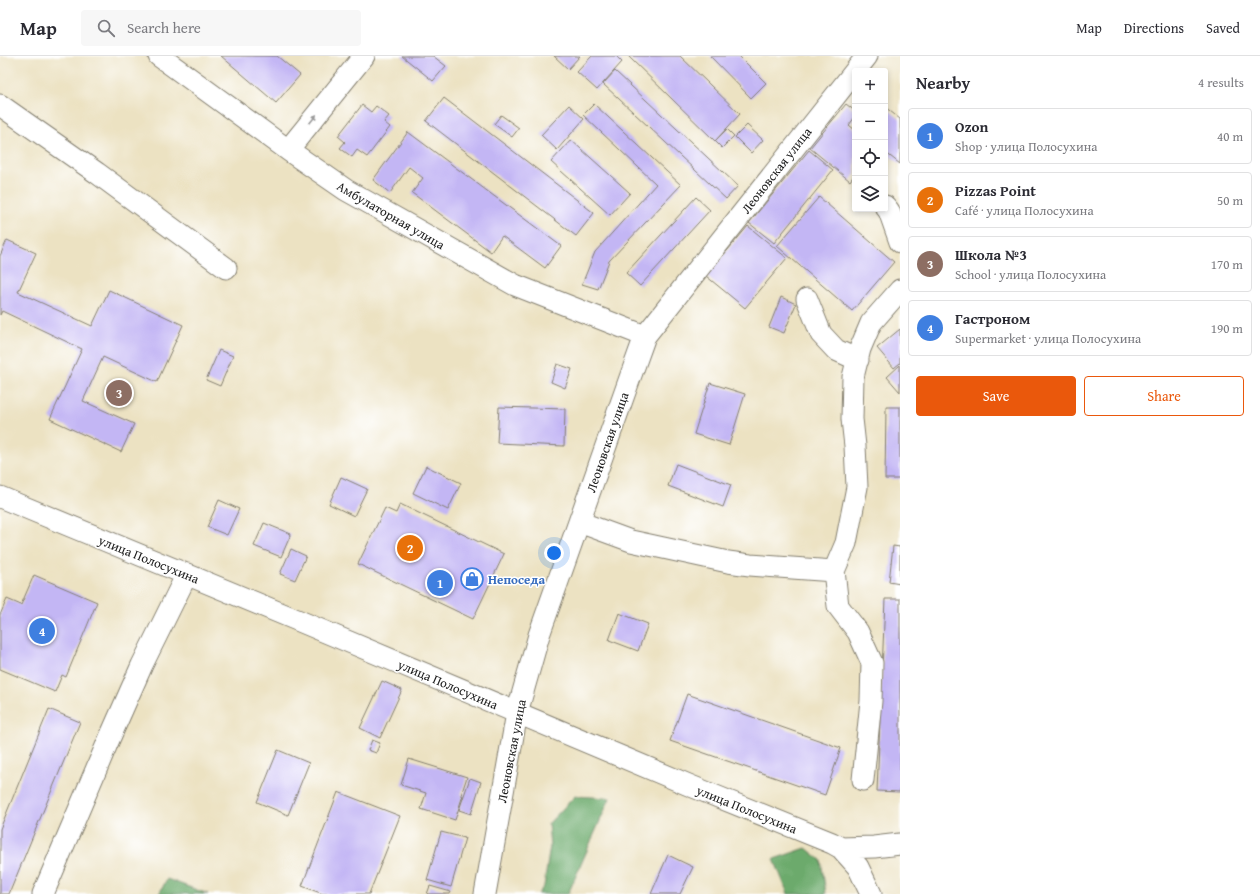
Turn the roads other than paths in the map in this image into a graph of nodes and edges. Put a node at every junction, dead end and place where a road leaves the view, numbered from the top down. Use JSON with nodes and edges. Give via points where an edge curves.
{"nodes":[{"id":1,"x":158,"y":56,"type":"edge"},
{"id":2,"x":364,"y":56,"type":"edge"},
{"id":3,"x":867,"y":56,"type":"edge"},
{"id":4,"x":0,"y":105,"type":"edge"},
{"id":5,"x":288,"y":150,"type":"junction"},
{"id":6,"x":888,"y":210,"type":"edge"},
{"id":7,"x":900,"y":242,"type":"edge"},
{"id":8,"x":226,"y":268,"type":"dead end"},
{"id":9,"x":900,"y":290,"type":"edge"},
{"id":10,"x":807,"y":299,"type":"dead end"},
{"id":11,"x":645,"y":336,"type":"junction"},
{"id":12,"x":858,"y":360,"type":"junction"},
{"id":13,"x":0,"y":497,"type":"edge"},
{"id":14,"x":579,"y":522,"type":"junction"},
{"id":15,"x":834,"y":571,"type":"junction"},
{"id":16,"x":187,"y":574,"type":"junction"},
{"id":17,"x":517,"y":713,"type":"junction"},
{"id":18,"x":863,"y":780,"type":"dead end"},
{"id":19,"x":900,"y":844,"type":"edge"},
{"id":20,"x":841,"y":848,"type":"junction"},
{"id":21,"x":43,"y":894,"type":"edge"},
{"id":22,"x":485,"y":894,"type":"edge"},
{"id":23,"x":870,"y":894,"type":"edge"}],
"edges":[{"from":1,"to":5,"type":"street","name":"Амбулаторная улица"},
{"from":5,"to":2,"type":"street","one_way":true},
{"from":3,"to":11,"type":"street","name":"Леоновская улица"},
{"from":4,"to":8,"type":"street"},
{"from":5,"to":11,"type":"street","name":"Амбулаторная улица","via":[[346,190],[515,285]]},
{"from":6,"to":7,"type":"street"},
{"from":9,"to":12,"type":"street","via":[[871,323],[860,348]]},
{"from":10,"to":12,"type":"street","via":[[821,334],[836,350]]},
{"from":11,"to":14,"type":"street","name":"Леоновская улица"},
{"from":12,"to":15,"type":"street","via":[[853,377],[852,419],[857,488],[846,543]]},
{"from":13,"to":16,"type":"street","name":"улица Полосухина"},
{"from":14,"to":15,"type":"street","via":[[632,541],[728,562]]},
{"from":14,"to":17,"type":"street","name":"Леоновская улица","via":[[539,635]]},
{"from":15,"to":18,"type":"street","via":[[838,606],[858,632],[872,663]]},
{"from":16,"to":17,"type":"street","name":"улица Полосухина"},
{"from":16,"to":21,"type":"street","via":[[142,665]]},
{"from":17,"to":20,"type":"street","name":"улица Полосухина"},
{"from":17,"to":22,"type":"street","name":"Леоновская улица"},
{"from":19,"to":20,"type":"street","name":"улица Полосухина"},
{"from":20,"to":23,"type":"street","via":[[858,867]]}]}
